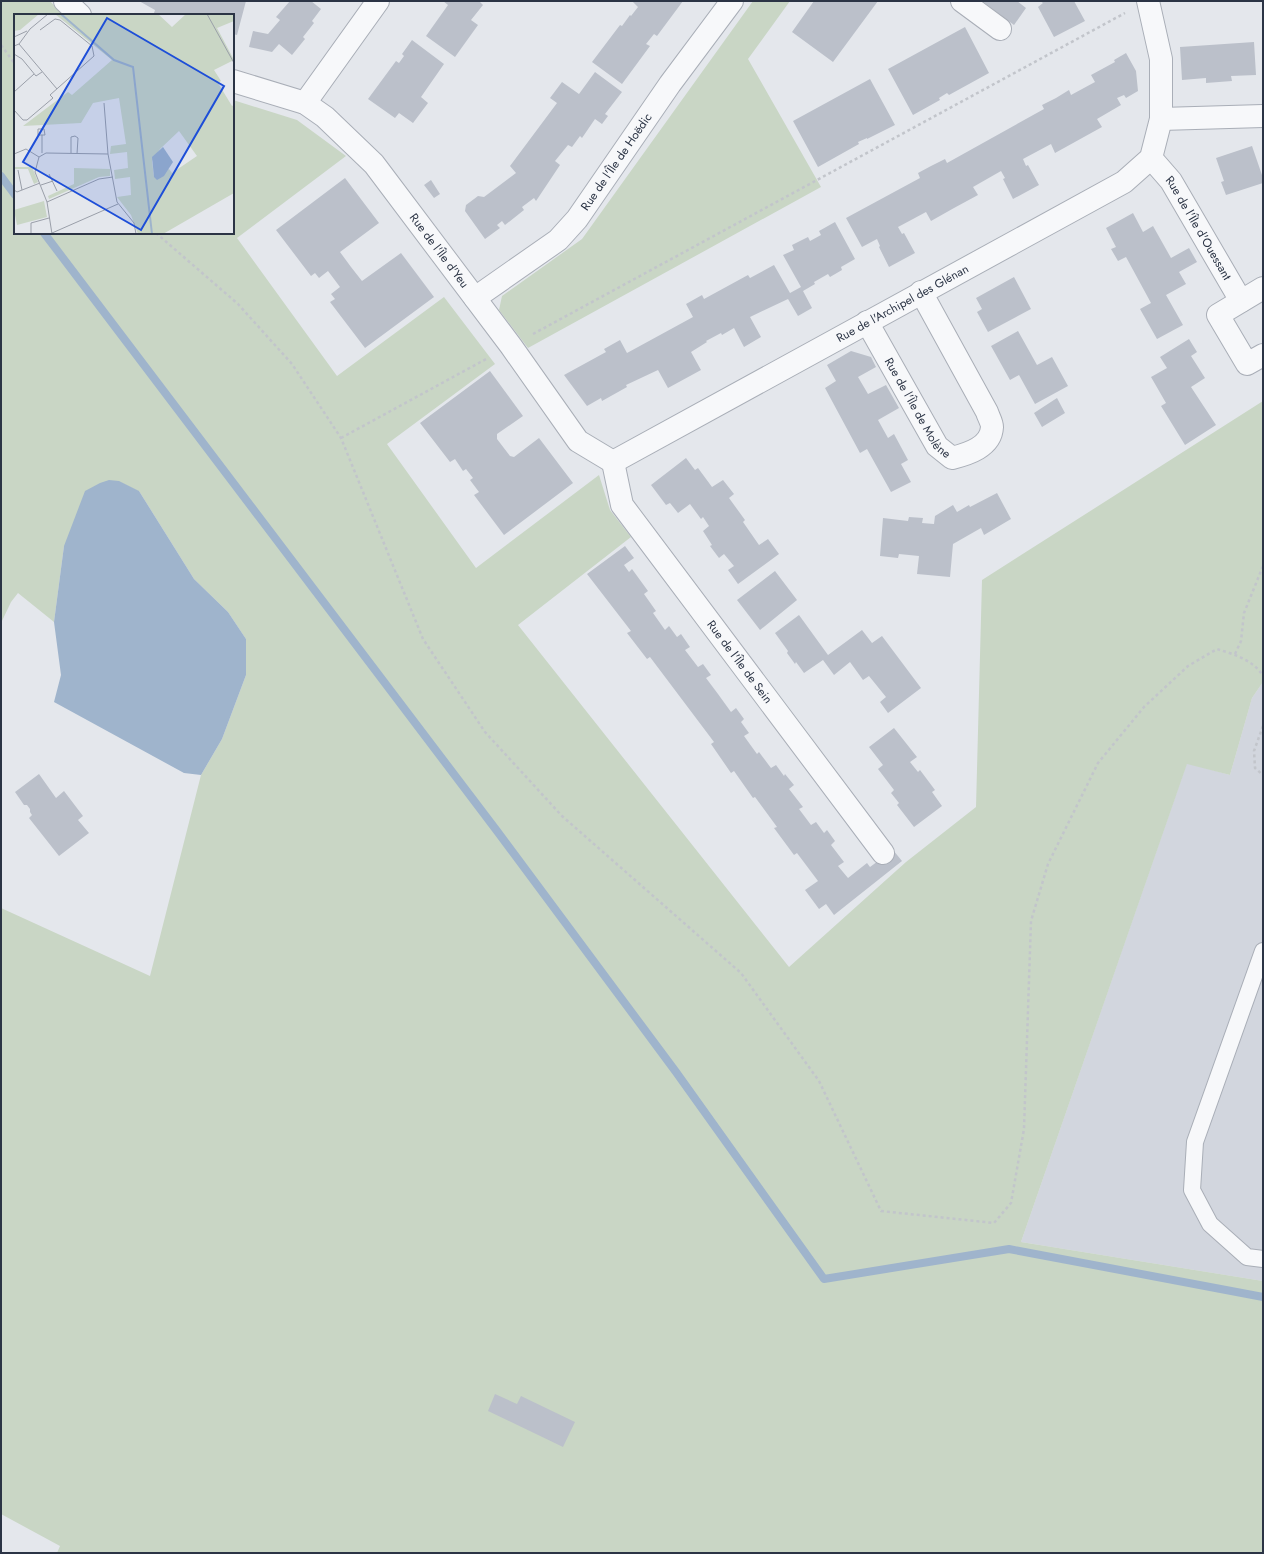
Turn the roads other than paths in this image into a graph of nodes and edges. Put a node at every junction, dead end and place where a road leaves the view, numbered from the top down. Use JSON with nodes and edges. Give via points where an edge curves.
{"nodes":[{"id":1,"x":65,"y":1,"type":"edge"},
{"id":2,"x":378,"y":1,"type":"edge"},
{"id":3,"x":732,"y":1,"type":"edge"},
{"id":4,"x":962,"y":1,"type":"edge"},
{"id":5,"x":1148,"y":1,"type":"edge"},
{"id":6,"x":79,"y":14,"type":"edge"},
{"id":7,"x":1000,"y":29,"type":"dead end"},
{"id":8,"x":234,"y":81,"type":"edge"},
{"id":9,"x":305,"y":103,"type":"junction"},
{"id":10,"x":1263,"y":116,"type":"edge"},
{"id":11,"x":1161,"y":119,"type":"junction"},
{"id":12,"x":1151,"y":158,"type":"junction"},
{"id":13,"x":1263,"y":288,"type":"edge"},
{"id":14,"x":921,"y":292,"type":"junction"},
{"id":15,"x":475,"y":298,"type":"junction"},
{"id":16,"x":1240,"y":301,"type":"junction"},
{"id":17,"x":867,"y":322,"type":"junction"},
{"id":18,"x":1263,"y":355,"type":"edge"},
{"id":19,"x":613,"y":462,"type":"junction"},
{"id":20,"x":883,"y":853,"type":"dead end"},
{"id":21,"x":1263,"y":951,"type":"edge"},
{"id":22,"x":1263,"y":1259,"type":"edge"}],
"edges":[{"from":1,"to":6,"type":"street"},
{"from":2,"to":9,"type":"street"},
{"from":3,"to":15,"type":"street","name":"Rue de l'Île de Hoëdic","via":[[670,84],[577,219],[558,240]]},
{"from":4,"to":7,"type":"street"},
{"from":5,"to":11,"type":"street","via":[[1161,59]]},
{"from":8,"to":9,"type":"street","name":"Rue de l'Île d'Yeu"},
{"from":9,"to":15,"type":"street","name":"Rue de l'Île d'Yeu","via":[[325,117],[374,164]]},
{"from":10,"to":11,"type":"street"},
{"from":11,"to":12,"type":"street"},
{"from":12,"to":14,"type":"street","name":"Rue de l'Archipel des Glénan","via":[[1124,182]]},
{"from":12,"to":16,"type":"street","name":"Rue de l'Île d'Ouessant","via":[[1171,181]]},
{"from":13,"to":16,"type":"street"},
{"from":14,"to":17,"type":"street","name":"Rue de l'Archipel des Glénan"},
{"from":14,"to":17,"type":"street","name":"Rue de l'Île de Molène","via":[[987,412],[992,426],[989,439],[973,452],[952,458],[937,446]]},
{"from":15,"to":19,"type":"street","name":"Rue de l'Île d'Yeu","via":[[578,441]]},
{"from":16,"to":18,"type":"street","via":[[1218,315],[1247,364]]},
{"from":17,"to":19,"type":"street","name":"Rue de l'Archipel des Glénan"},
{"from":19,"to":20,"type":"street","name":"Rue de l'Île de Sein","via":[[622,505]]},
{"from":21,"to":22,"type":"lane","via":[[1195,1142],[1192,1190],[1210,1224],[1247,1257]]}]}
